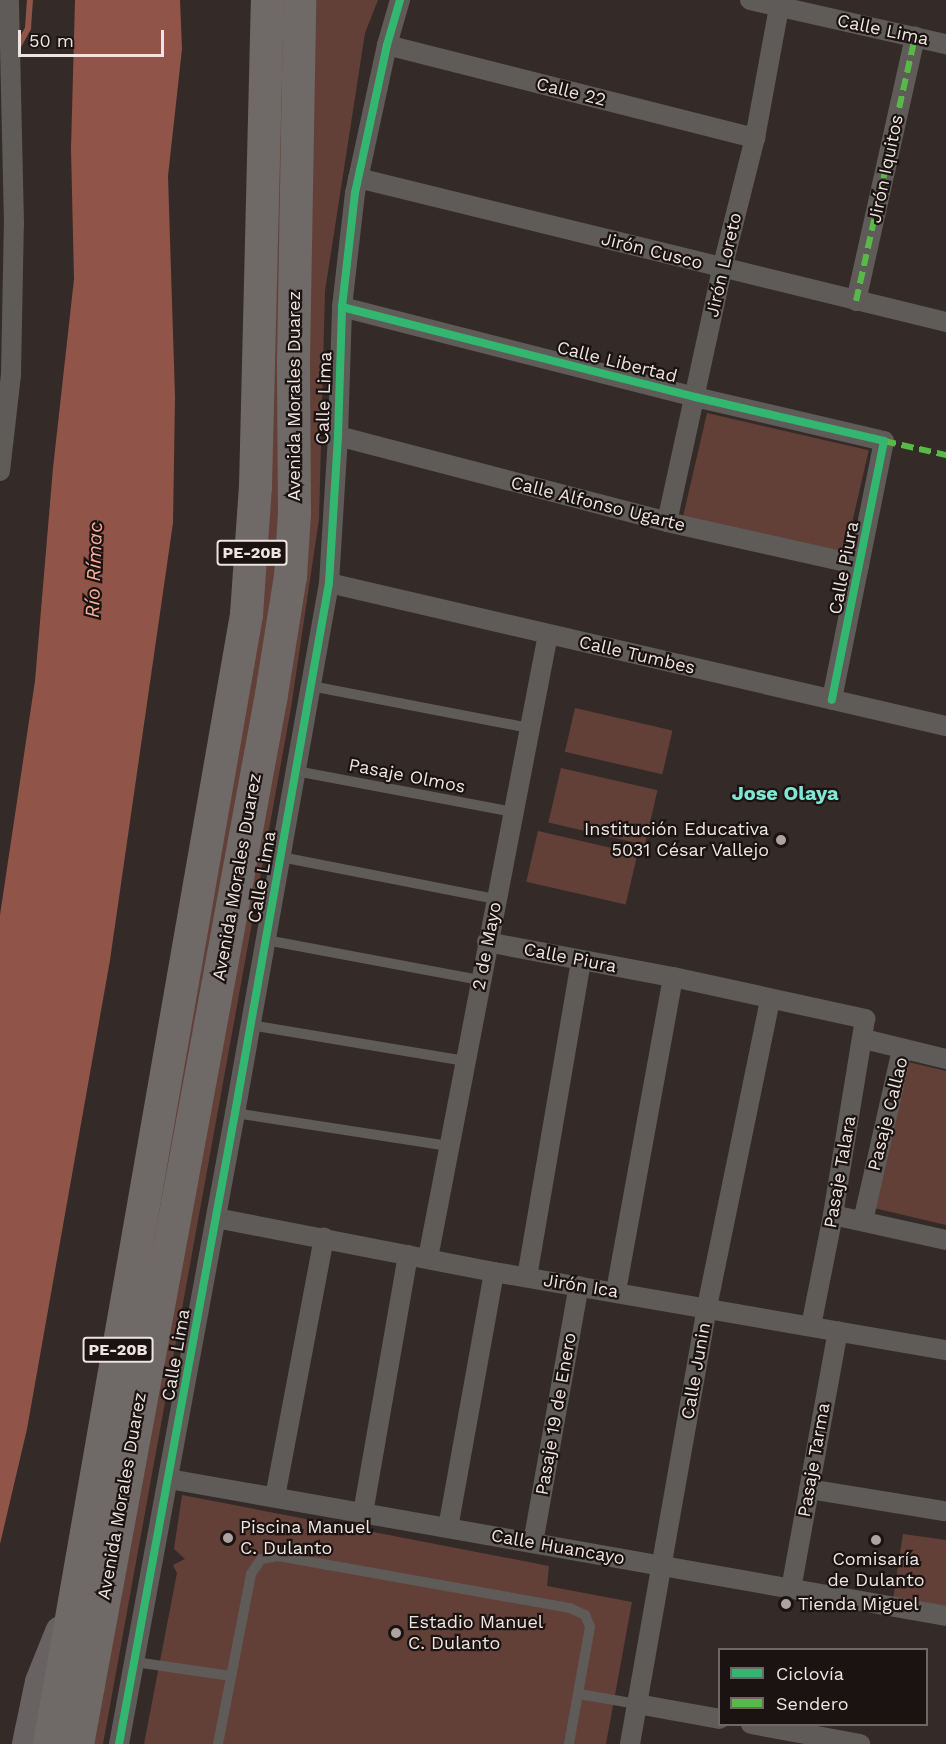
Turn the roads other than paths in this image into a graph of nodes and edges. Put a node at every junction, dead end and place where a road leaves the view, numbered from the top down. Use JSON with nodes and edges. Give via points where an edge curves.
{"nodes":[{"id":1,"x":9,"y":0,"type":"edge"},
{"id":2,"x":267,"y":0,"type":"edge"},
{"id":3,"x":299,"y":0,"type":"edge"},
{"id":4,"x":750,"y":0,"type":"edge"},
{"id":5,"x":397,"y":4,"type":"edge"},
{"id":6,"x":0,"y":7,"type":"edge"},
{"id":7,"x":779,"y":7,"type":"junction"},
{"id":8,"x":0,"y":26,"type":"edge"},
{"id":9,"x":915,"y":37,"type":"junction"},
{"id":10,"x":946,"y":44,"type":"edge"},
{"id":11,"x":387,"y":45,"type":"junction"},
{"id":12,"x":755,"y":138,"type":"junction"},
{"id":13,"x":358,"y":178,"type":"junction"},
{"id":14,"x":7,"y":222,"type":"edge"},
{"id":15,"x":722,"y":269,"type":"junction"},
{"id":16,"x":5,"y":297,"type":"edge"},
{"id":17,"x":856,"y":301,"type":"junction"},
{"id":18,"x":342,"y":307,"type":"junction"},
{"id":19,"x":946,"y":322,"type":"edge"},
{"id":20,"x":5,"y":373,"type":"edge"},
{"id":21,"x":694,"y":397,"type":"junction"},
{"id":22,"x":338,"y":436,"type":"junction"},
{"id":23,"x":884,"y":441,"type":"joint"},
{"id":24,"x":1,"y":458,"type":"edge"},
{"id":25,"x":667,"y":522,"type":"junction"},
{"id":26,"x":860,"y":565,"type":"junction"},
{"id":27,"x":329,"y":583,"type":"junction"},
{"id":28,"x":548,"y":634,"type":"junction"},
{"id":29,"x":311,"y":686,"type":"junction"},
{"id":30,"x":832,"y":700,"type":"junction"},
{"id":31,"x":946,"y":726,"type":"edge"},
{"id":32,"x":530,"y":728,"type":"junction"},
{"id":33,"x":296,"y":771,"type":"junction"},
{"id":34,"x":513,"y":812,"type":"junction"},
{"id":35,"x":281,"y":857,"type":"junction"},
{"id":36,"x":496,"y":899,"type":"junction"},
{"id":37,"x":266,"y":940,"type":"junction"},
{"id":38,"x":488,"y":942,"type":"junction"},
{"id":39,"x":581,"y":961,"type":"junction"},
{"id":40,"x":672,"y":977,"type":"junction"},
{"id":41,"x":480,"y":980,"type":"junction"},
{"id":42,"x":770,"y":999,"type":"junction"},
{"id":43,"x":863,"y":1017,"type":"joint"},
{"id":44,"x":250,"y":1025,"type":"junction"},
{"id":45,"x":864,"y":1039,"type":"junction"},
{"id":46,"x":902,"y":1049,"type":"junction"},
{"id":47,"x":946,"y":1059,"type":"edge"},
{"id":48,"x":465,"y":1060,"type":"junction"},
{"id":49,"x":236,"y":1113,"type":"junction"},
{"id":50,"x":448,"y":1146,"type":"junction"},
{"id":51,"x":833,"y":1215,"type":"junction"},
{"id":52,"x":216,"y":1218,"type":"junction"},
{"id":53,"x":863,"y":1221,"type":"junction"},
{"id":54,"x":324,"y":1238,"type":"junction"},
{"id":55,"x":946,"y":1240,"type":"edge"},
{"id":56,"x":408,"y":1255,"type":"junction"},
{"id":57,"x":428,"y":1258,"type":"junction"},
{"id":58,"x":494,"y":1272,"type":"junction"},
{"id":59,"x":527,"y":1277,"type":"junction"},
{"id":60,"x":579,"y":1286,"type":"junction"},
{"id":61,"x":616,"y":1291,"type":"junction"},
{"id":62,"x":707,"y":1307,"type":"junction"},
{"id":63,"x":811,"y":1326,"type":"junction"},
{"id":64,"x":838,"y":1331,"type":"junction"},
{"id":65,"x":946,"y":1350,"type":"edge"},
{"id":66,"x":169,"y":1479,"type":"junction"},
{"id":67,"x":809,"y":1489,"type":"junction"},
{"id":68,"x":275,"y":1497,"type":"junction"},
{"id":69,"x":944,"y":1511,"type":"dead end"},
{"id":70,"x":363,"y":1513,"type":"junction"},
{"id":71,"x":448,"y":1528,"type":"junction"},
{"id":72,"x":533,"y":1543,"type":"junction"},
{"id":73,"x":662,"y":1565,"type":"junction"},
{"id":74,"x":791,"y":1588,"type":"junction"},
{"id":75,"x":74,"y":1601,"type":"junction"},
{"id":76,"x":946,"y":1616,"type":"edge"},
{"id":77,"x":135,"y":1662,"type":"junction"},
{"id":78,"x":231,"y":1676,"type":"junction"},
{"id":79,"x":579,"y":1694,"type":"junction"},
{"id":80,"x":637,"y":1704,"type":"junction"},
{"id":81,"x":718,"y":1719,"type":"edge"},
{"id":82,"x":756,"y":1726,"type":"edge"},
{"id":83,"x":827,"y":1741,"type":"edge"},
{"id":84,"x":28,"y":1744,"type":"edge"},
{"id":85,"x":49,"y":1744,"type":"edge"},
{"id":86,"x":76,"y":1744,"type":"edge"},
{"id":87,"x":119,"y":1744,"type":"edge"},
{"id":88,"x":218,"y":1744,"type":"edge"},
{"id":89,"x":569,"y":1744,"type":"edge"},
{"id":90,"x":630,"y":1744,"type":"edge"},
{"id":91,"x":860,"y":1744,"type":"edge"}],
"edges":[{"from":1,"to":6,"type":"street"},
{"from":1,"to":8,"type":"lane"},
{"from":1,"to":14,"type":"street"},
{"from":2,"to":75,"type":"highway","name":"Avenida Morales Duarez","number":"PE-20B","via":[[255,486],[246,614]]},
{"from":3,"to":86,"type":"highway","name":"Avenida Morales Duarez","number":"PE-20B","via":[[294,513],[290,576]]},
{"from":4,"to":7,"type":"street","name":"Calle Lima"},
{"from":5,"to":11,"type":"street","name":"Calle Lima"},
{"from":7,"to":9,"type":"street","name":"Calle Lima"},
{"from":7,"to":12,"type":"street","name":"Jirón Loreto"},
{"from":9,"to":10,"type":"street","name":"Calle Lima"},
{"from":9,"to":17,"type":"street","name":"Jirón Iquitos"},
{"from":11,"to":12,"type":"street","name":"Calle 22"},
{"from":11,"to":13,"type":"street","name":"Calle Lima"},
{"from":12,"to":15,"type":"street","name":"Jirón Loreto"},
{"from":13,"to":15,"type":"street","name":"Jirón Cusco"},
{"from":13,"to":18,"type":"street","name":"Calle Lima"},
{"from":14,"to":16,"type":"street"},
{"from":15,"to":17,"type":"street","name":"Jirón Cusco"},
{"from":15,"to":21,"type":"street","name":"Jirón Loreto"},
{"from":16,"to":20,"type":"street"},
{"from":17,"to":19,"type":"street","name":"Jirón Cusco"},
{"from":18,"to":21,"type":"street","name":"Calle Libertad"},
{"from":18,"to":22,"type":"street","name":"Calle Lima"},
{"from":20,"to":24,"type":"street"},
{"from":21,"to":23,"type":"street","name":"Calle Libertad"},
{"from":21,"to":25,"type":"street","name":"Jirón Loreto"},
{"from":22,"to":25,"type":"street","name":"Calle Alfonso Ugarte"},
{"from":22,"to":27,"type":"street","name":"Calle Lima"},
{"from":23,"to":26,"type":"street","name":"Calle Piura"},
{"from":25,"to":26,"type":"street","name":"Calle Alfonso Ugarte"},
{"from":26,"to":30,"type":"street","name":"Calle Piura"},
{"from":27,"to":28,"type":"street","name":"Calle Tumbes"},
{"from":27,"to":29,"type":"street","name":"Calle Lima"},
{"from":28,"to":30,"type":"street","name":"Calle Tumbes"},
{"from":28,"to":32,"type":"street","name":"2 de Mayo"},
{"from":29,"to":32,"type":"lane"},
{"from":29,"to":33,"type":"street","name":"Calle Lima"},
{"from":30,"to":31,"type":"street","name":"Calle Tumbes"},
{"from":32,"to":34,"type":"street","name":"2 de Mayo"},
{"from":33,"to":34,"type":"lane","name":"Pasaje Olmos"},
{"from":33,"to":35,"type":"street","name":"Calle Lima"},
{"from":34,"to":36,"type":"street","name":"2 de Mayo"},
{"from":35,"to":36,"type":"lane"},
{"from":35,"to":37,"type":"street","name":"Calle Lima"},
{"from":36,"to":38,"type":"street","name":"2 de Mayo"},
{"from":37,"to":41,"type":"lane"},
{"from":37,"to":44,"type":"street","name":"Calle Lima"},
{"from":38,"to":39,"type":"street","name":"Calle Piura"},
{"from":38,"to":41,"type":"street","name":"2 de Mayo"},
{"from":39,"to":40,"type":"street","name":"Calle Piura"},
{"from":39,"to":59,"type":"street"},
{"from":40,"to":42,"type":"street","name":"Calle Piura"},
{"from":40,"to":61,"type":"street"},
{"from":41,"to":48,"type":"street","name":"2 de Mayo"},
{"from":42,"to":43,"type":"street","name":"Calle Piura"},
{"from":42,"to":62,"type":"street","name":"Calle Junin"},
{"from":43,"to":45,"type":"street","name":"Pasaje Talara"},
{"from":44,"to":48,"type":"lane"},
{"from":44,"to":49,"type":"street","name":"Calle Lima"},
{"from":45,"to":46,"type":"street"},
{"from":45,"to":51,"type":"street","name":"Pasaje Talara"},
{"from":46,"to":47,"type":"street","name":"Pasaje Callao"},
{"from":46,"to":53,"type":"street","name":"Pasaje Callao"},
{"from":48,"to":50,"type":"street","name":"2 de Mayo"},
{"from":49,"to":50,"type":"lane"},
{"from":49,"to":52,"type":"street","name":"Calle Lima"},
{"from":50,"to":57,"type":"street","name":"2 de Mayo"},
{"from":51,"to":53,"type":"street"},
{"from":51,"to":63,"type":"street","name":"Pasaje Talara"},
{"from":52,"to":54,"type":"street","name":"Jirón Ica"},
{"from":52,"to":66,"type":"street","name":"Calle Lima"},
{"from":53,"to":55,"type":"street"},
{"from":54,"to":56,"type":"street","name":"Jirón Ica"},
{"from":54,"to":68,"type":"street"},
{"from":56,"to":57,"type":"street","name":"Jirón Ica"},
{"from":56,"to":70,"type":"street"},
{"from":57,"to":58,"type":"street","name":"Jirón Ica"},
{"from":58,"to":59,"type":"street","name":"Jirón Ica"},
{"from":58,"to":71,"type":"street"},
{"from":59,"to":60,"type":"street","name":"Jirón Ica"},
{"from":60,"to":61,"type":"street","name":"Jirón Ica"},
{"from":60,"to":72,"type":"street","name":"Pasaje 19 de Enero"},
{"from":61,"to":62,"type":"street","name":"Jirón Ica"},
{"from":62,"to":63,"type":"street","name":"Jirón Ica"},
{"from":62,"to":73,"type":"street","name":"Calle Junin"},
{"from":63,"to":64,"type":"street","name":"Jirón Ica"},
{"from":64,"to":65,"type":"street","name":"Jirón Ica"},
{"from":64,"to":67,"type":"street","name":"Pasaje Tarma"},
{"from":66,"to":68,"type":"street","name":"Calle Huancayo"},
{"from":66,"to":77,"type":"street","name":"Calle Lima"},
{"from":67,"to":69,"type":"street"},
{"from":67,"to":74,"type":"street","name":"Pasaje Tarma"},
{"from":68,"to":70,"type":"street","name":"Calle Huancayo"},
{"from":70,"to":71,"type":"street","name":"Calle Huancayo"},
{"from":71,"to":72,"type":"street","name":"Calle Huancayo"},
{"from":72,"to":73,"type":"street","name":"Calle Huancayo"},
{"from":73,"to":74,"type":"street","name":"Calle Huancayo"},
{"from":73,"to":80,"type":"street","name":"Calle Junin"},
{"from":74,"to":76,"type":"street","name":"Calle Huancayo"},
{"from":75,"to":84,"type":"main road","via":[[41,1682]]},
{"from":75,"to":85,"type":"highway","name":"Avenida Morales Duarez","number":"PE-20B"},
{"from":77,"to":78,"type":"lane"},
{"from":77,"to":87,"type":"street","name":"Calle Lima"},
{"from":78,"to":79,"type":"lane","via":[[251,1574],[261,1559],[278,1556],[570,1608],[585,1615],[590,1627]]},
{"from":78,"to":88,"type":"lane"},
{"from":79,"to":80,"type":"lane"},
{"from":79,"to":89,"type":"lane"},
{"from":80,"to":81,"type":"street"},
{"from":80,"to":90,"type":"street","name":"Calle Junin"},
{"from":82,"to":83,"type":"street"},
{"from":83,"to":91,"type":"street"}]}
